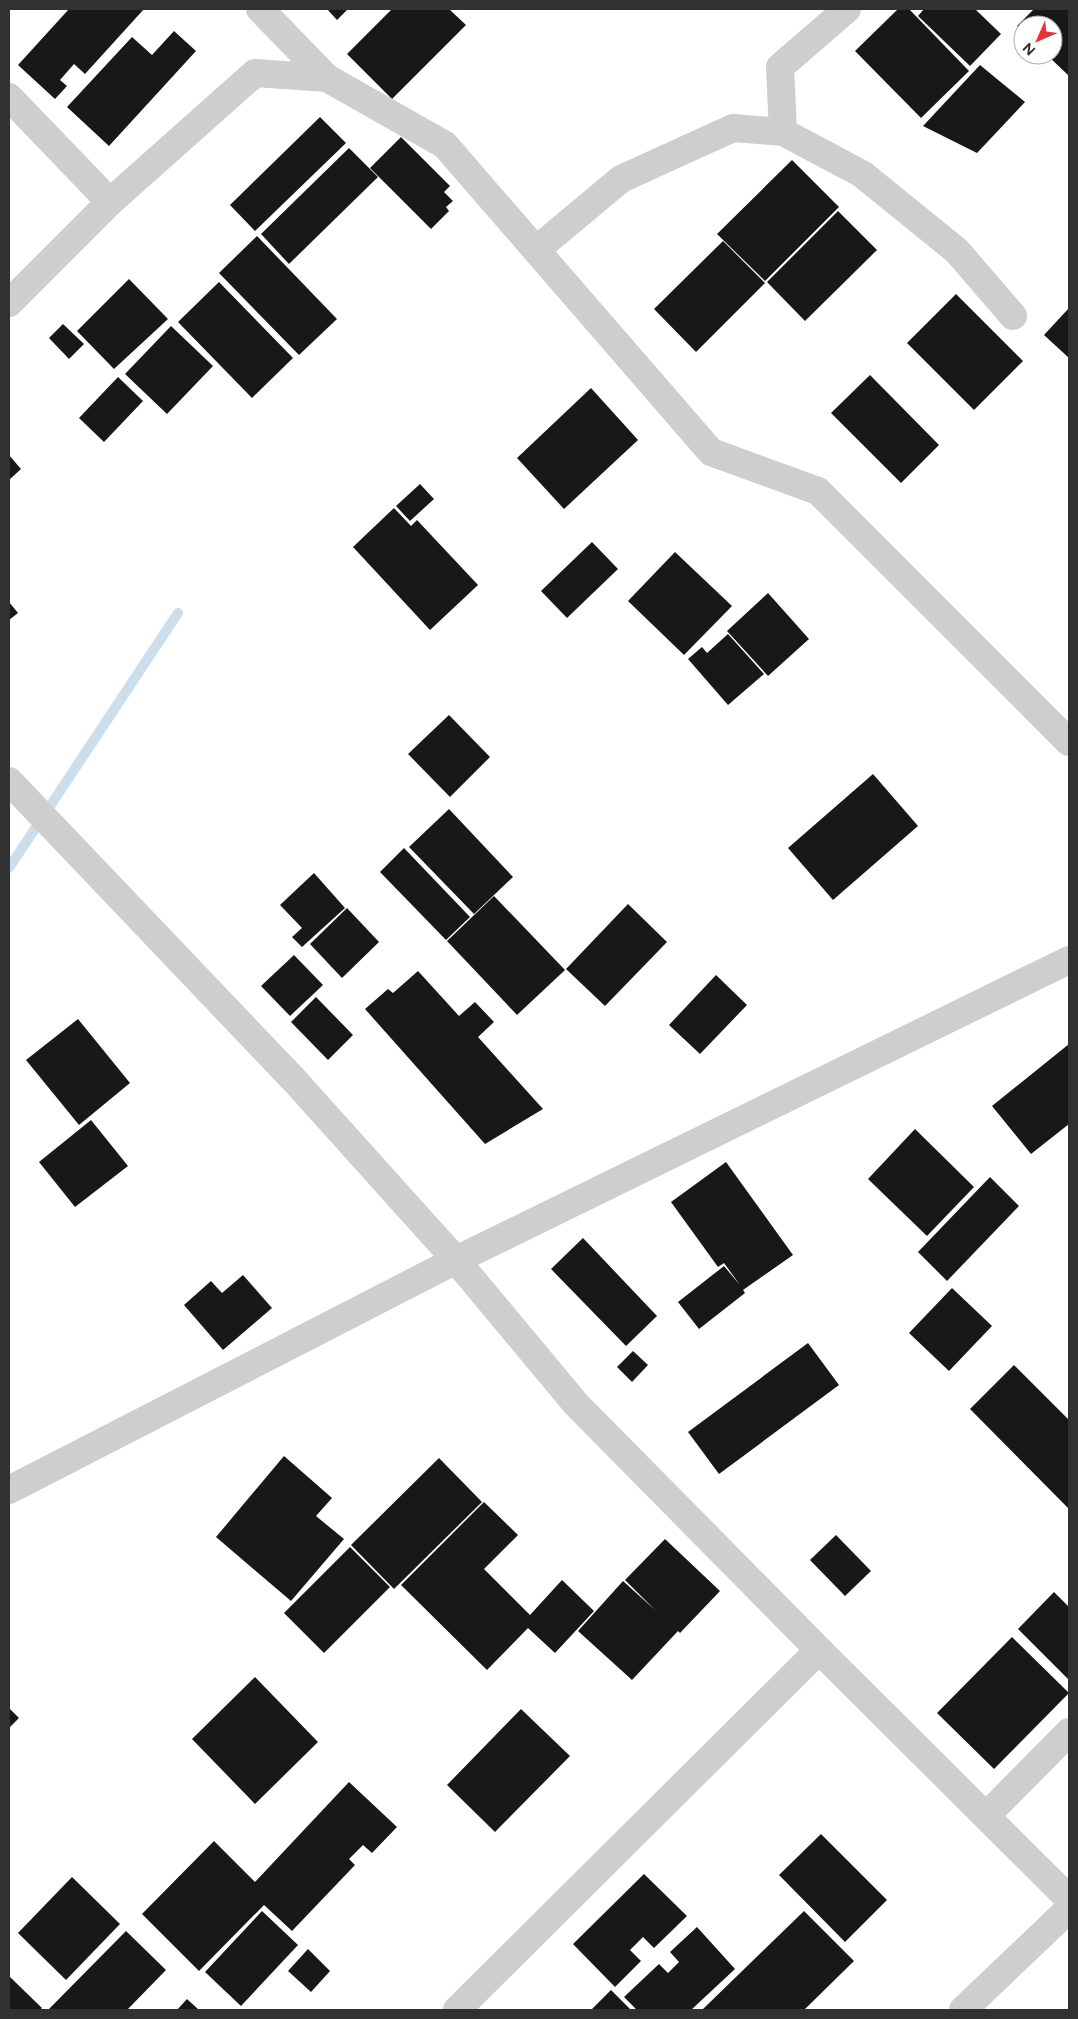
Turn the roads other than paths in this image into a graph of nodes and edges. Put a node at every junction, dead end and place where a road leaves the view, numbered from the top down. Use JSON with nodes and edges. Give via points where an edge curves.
{"nodes":[{"id":1,"x":260,"y":9,"type":"edge"},
{"id":2,"x":847,"y":9,"type":"edge"},
{"id":3,"x":327,"y":78,"type":"junction"},
{"id":4,"x":9,"y":97,"type":"edge"},
{"id":5,"x":783,"y":132,"type":"junction"},
{"id":6,"x":110,"y":202,"type":"junction"},
{"id":7,"x":536,"y":250,"type":"junction"},
{"id":8,"x":9,"y":303,"type":"edge"},
{"id":9,"x":1012,"y":316,"type":"dead end"},
{"id":10,"x":1069,"y":742,"type":"edge"},
{"id":11,"x":9,"y":781,"type":"edge"},
{"id":12,"x":1069,"y":960,"type":"edge"},
{"id":13,"x":456,"y":1260,"type":"junction"},
{"id":14,"x":9,"y":1490,"type":"edge"},
{"id":15,"x":819,"y":1650,"type":"junction"},
{"id":16,"x":1069,"y":1732,"type":"edge"},
{"id":17,"x":986,"y":1816,"type":"junction"},
{"id":18,"x":1069,"y":1899,"type":"edge"},
{"id":19,"x":1069,"y":1908,"type":"edge"},
{"id":20,"x":456,"y":2010,"type":"edge"},
{"id":21,"x":963,"y":2010,"type":"edge"}],
"edges":[{"from":1,"to":3,"type":"street"},
{"from":2,"to":5,"type":"street","via":[[780,67]]},
{"from":3,"to":6,"type":"street","via":[[255,73]]},
{"from":3,"to":7,"type":"street","via":[[445,145]]},
{"from":4,"to":6,"type":"street"},
{"from":5,"to":7,"type":"street","via":[[733,128],[621,179]]},
{"from":5,"to":9,"type":"street","via":[[862,174],[958,251]]},
{"from":6,"to":8,"type":"street"},
{"from":7,"to":10,"type":"street","via":[[711,452],[818,491]]},
{"from":11,"to":13,"type":"street","via":[[295,1081]]},
{"from":12,"to":13,"type":"street"},
{"from":13,"to":14,"type":"street"},
{"from":13,"to":15,"type":"street","via":[[576,1404]]},
{"from":15,"to":17,"type":"street"},
{"from":15,"to":20,"type":"street"},
{"from":16,"to":17,"type":"street"},
{"from":17,"to":18,"type":"street"},
{"from":19,"to":21,"type":"street"}]}
